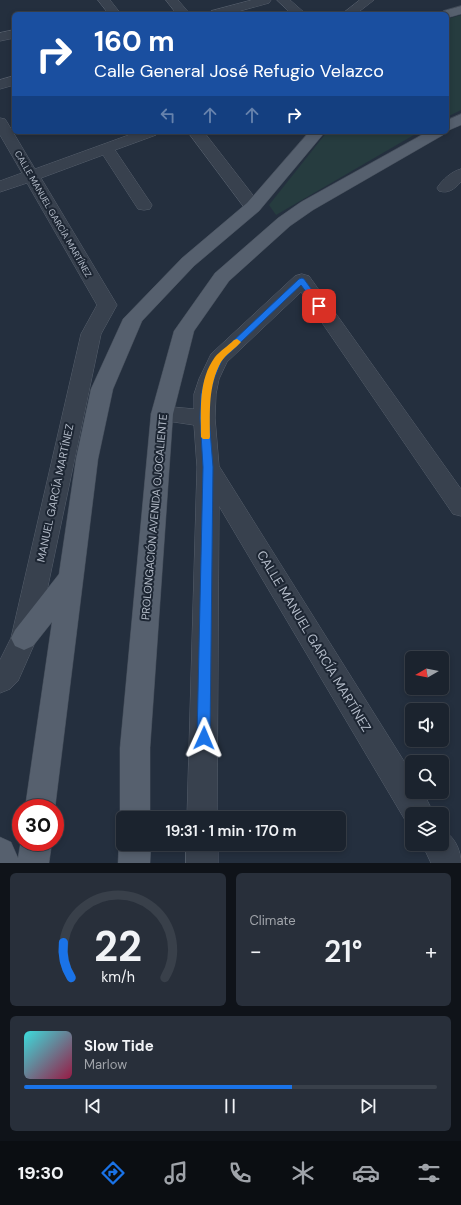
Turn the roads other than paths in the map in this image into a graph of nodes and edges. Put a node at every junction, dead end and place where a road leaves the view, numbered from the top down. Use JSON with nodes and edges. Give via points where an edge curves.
{"nodes":[{"id":1,"x":104,"y":0,"type":"edge"},
{"id":2,"x":172,"y":0,"type":"edge"},
{"id":3,"x":265,"y":0,"type":"edge"},
{"id":4,"x":283,"y":0,"type":"edge"},
{"id":5,"x":368,"y":0,"type":"edge"},
{"id":6,"x":461,"y":10,"type":"edge"},
{"id":7,"x":113,"y":12,"type":"edge"},
{"id":8,"x":182,"y":12,"type":"edge"},
{"id":9,"x":222,"y":12,"type":"edge"},
{"id":10,"x":298,"y":12,"type":"edge"},
{"id":11,"x":351,"y":12,"type":"edge"},
{"id":12,"x":449,"y":13,"type":"edge"},
{"id":13,"x":12,"y":34,"type":"edge"},
{"id":14,"x":0,"y":37,"type":"edge"},
{"id":15,"x":12,"y":81,"type":"edge"},
{"id":16,"x":0,"y":84,"type":"edge"},
{"id":17,"x":461,"y":118,"type":"edge"},
{"id":18,"x":0,"y":122,"type":"edge"},
{"id":19,"x":449,"y":126,"type":"edge"},
{"id":20,"x":145,"y":134,"type":"edge"},
{"id":21,"x":197,"y":134,"type":"edge"},
{"id":22,"x":315,"y":134,"type":"edge"},
{"id":23,"x":435,"y":134,"type":"edge"},
{"id":24,"x":106,"y":148,"type":"junction"},
{"id":25,"x":461,"y":174,"type":"edge"},
{"id":26,"x":30,"y":176,"type":"junction"},
{"id":27,"x":0,"y":187,"type":"edge"},
{"id":28,"x":453,"y":188,"type":"edge"},
{"id":29,"x":144,"y":205,"type":"dead end"},
{"id":30,"x":252,"y":207,"type":"junction"},
{"id":31,"x":107,"y":305,"type":"joint"},
{"id":32,"x":162,"y":414,"type":"junction"},
{"id":33,"x":204,"y":418,"type":"junction"},
{"id":34,"x":208,"y":467,"type":"junction"},
{"id":35,"x":461,"y":507,"type":"edge"},
{"id":36,"x":71,"y":578,"type":"junction"},
{"id":37,"x":24,"y":638,"type":"junction"},
{"id":38,"x":0,"y":680,"type":"edge"},
{"id":39,"x":41,"y":799,"type":"edge"},
{"id":40,"x":415,"y":807,"type":"edge"},
{"id":41,"x":135,"y":811,"type":"edge"},
{"id":42,"x":202,"y":811,"type":"edge"},
{"id":43,"x":35,"y":851,"type":"edge"},
{"id":44,"x":134,"y":851,"type":"edge"},
{"id":45,"x":202,"y":851,"type":"edge"},
{"id":46,"x":442,"y":851,"type":"edge"},
{"id":47,"x":0,"y":853,"type":"edge"},
{"id":48,"x":4,"y":863,"type":"edge"},
{"id":49,"x":33,"y":863,"type":"edge"},
{"id":50,"x":134,"y":863,"type":"edge"},
{"id":51,"x":202,"y":863,"type":"edge"},
{"id":52,"x":449,"y":863,"type":"edge"}],
"edges":[{"from":1,"to":7,"type":"street"},
{"from":2,"to":8,"type":"street"},
{"from":3,"to":9,"type":"street"},
{"from":4,"to":10,"type":"street"},
{"from":5,"to":11,"type":"street"},
{"from":6,"to":12,"type":"main road"},
{"from":13,"to":14,"type":"street"},
{"from":15,"to":16,"type":"street"},
{"from":17,"to":19,"type":"main road"},
{"from":18,"to":26,"type":"street","name":"CALLE MANUEL GARCÍA MARTÍNEZ"},
{"from":20,"to":24,"type":"street"},
{"from":21,"to":30,"type":"street"},
{"from":22,"to":30,"type":"main road"},
{"from":23,"to":32,"type":"main road","name":"PROLONGACIÓN AVENIDA OJOCALIENTE","via":[[307,206],[284,222],[222,277],[184,331]]},
{"from":24,"to":26,"type":"street"},
{"from":24,"to":29,"type":"street"},
{"from":25,"to":28,"type":"street"},
{"from":26,"to":27,"type":"street"},
{"from":26,"to":31,"type":"street","name":"CALLE MANUEL GARCÍA MARTÍNEZ"},
{"from":30,"to":36,"type":"main road","via":[[188,262],[133,319],[102,389],[87,459]]},
{"from":31,"to":37,"type":"street","name":"MANUEL GARCÍA MARTÍNEZ","via":[[91,334]]},
{"from":32,"to":33,"type":"street"},
{"from":32,"to":41,"type":"main road","name":"PROLONGACIÓN AVENIDA OJOCALIENTE","via":[[136,748]]},
{"from":33,"to":34,"type":"street"},
{"from":33,"to":35,"type":"street","via":[[209,379],[218,359],[302,280]]},
{"from":34,"to":40,"type":"street","name":"CALLE MANUEL GARCÍA MARTÍNEZ"},
{"from":34,"to":42,"type":"street"},
{"from":36,"to":37,"type":"main road"},
{"from":36,"to":39,"type":"main road"},
{"from":37,"to":38,"type":"street","name":"MANUEL GARCÍA MARTÍNEZ","via":[[8,672]]},
{"from":43,"to":49,"type":"main road"},
{"from":44,"to":50,"type":"main road"},
{"from":45,"to":51,"type":"street"},
{"from":46,"to":52,"type":"street"},
{"from":47,"to":48,"type":"main road"}]}
